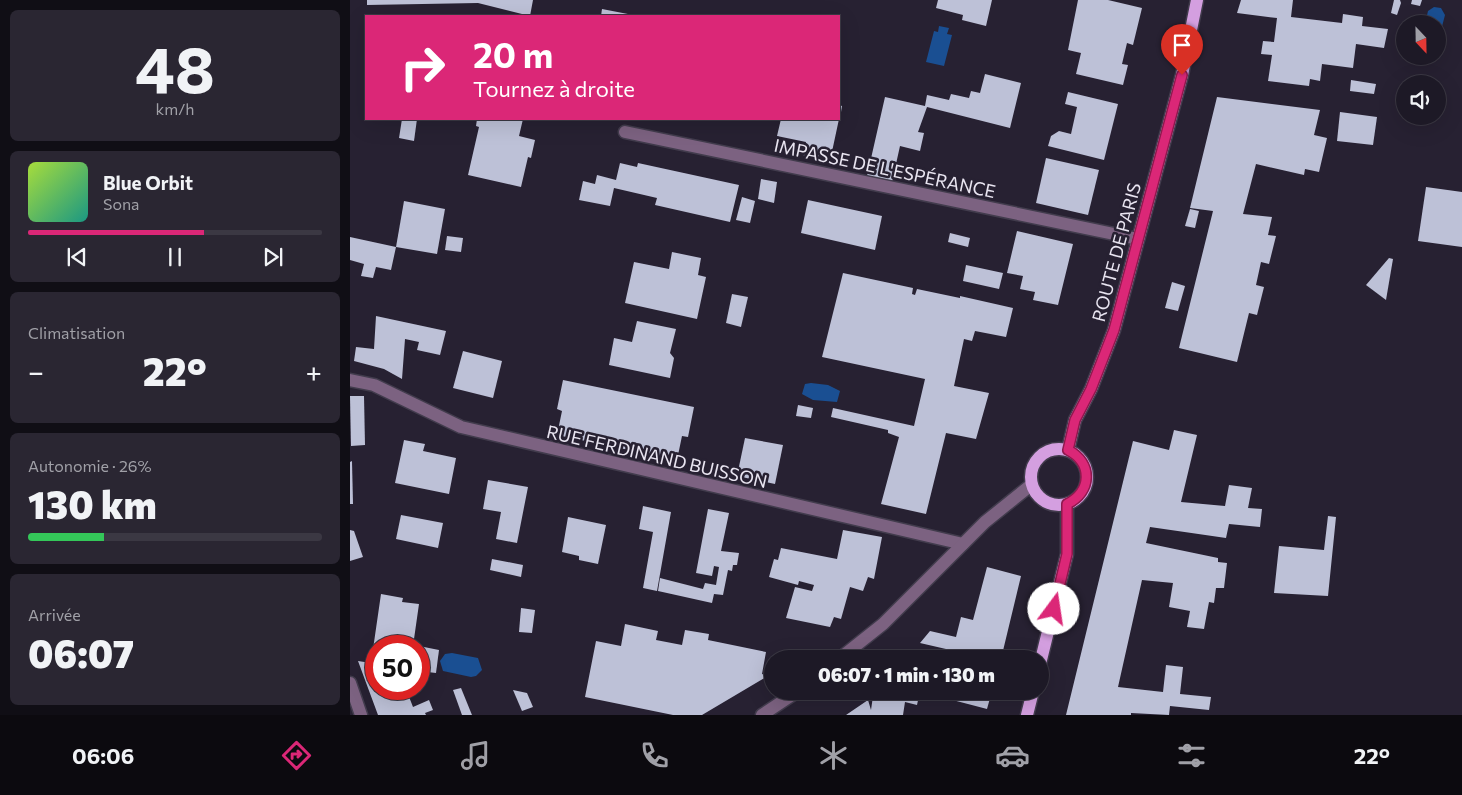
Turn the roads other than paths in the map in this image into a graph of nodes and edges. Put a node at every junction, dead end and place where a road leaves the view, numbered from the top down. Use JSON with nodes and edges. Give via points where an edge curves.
{"nodes":[{"id":1,"x":1197,"y":0,"type":"edge"},
{"id":2,"x":626,"y":132,"type":"dead end"},
{"id":3,"x":1138,"y":239,"type":"junction"},
{"id":4,"x":350,"y":380,"type":"edge"},
{"id":5,"x":1068,"y":450,"type":"junction"},
{"id":6,"x":1031,"y":486,"type":"junction"},
{"id":7,"x":1067,"y":504,"type":"junction"},
{"id":8,"x":963,"y":544,"type":"junction"},
{"id":9,"x":851,"y":650,"type":"edge"},
{"id":10,"x":1043,"y":650,"type":"edge"},
{"id":11,"x":350,"y":683,"type":"edge"},
{"id":12,"x":784,"y":700,"type":"edge"},
{"id":13,"x":1031,"y":700,"type":"edge"},
{"id":14,"x":362,"y":715,"type":"edge"},
{"id":15,"x":762,"y":715,"type":"edge"},
{"id":16,"x":1027,"y":715,"type":"edge"}],
"edges":[{"from":1,"to":3,"type":"main road","name":"ROUTE DE PARIS","via":[[1182,75]]},
{"from":2,"to":3,"type":"street","name":"IMPASSE DE L'ESPÉRANCE"},
{"from":3,"to":5,"type":"main road","name":"ROUTE DE PARIS","via":[[1114,330],[1075,420]]},
{"from":4,"to":8,"type":"street","name":"RUE FERDINAND BUISSON","via":[[374,385],[461,427]]},
{"from":5,"to":6,"type":"main road","via":[[1050,450],[1042,454],[1032,468]]},
{"from":5,"to":7,"type":"main road","via":[[1081,459],[1087,473],[1085,489]]},
{"from":6,"to":7,"type":"main road","via":[[1035,494],[1049,504]]},
{"from":6,"to":8,"type":"street"},
{"from":7,"to":10,"type":"main road","via":[[1067,554]]},
{"from":8,"to":9,"type":"street","via":[[883,624]]},
{"from":11,"to":14,"type":"street"},
{"from":12,"to":15,"type":"street"},
{"from":13,"to":16,"type":"main road"}]}
